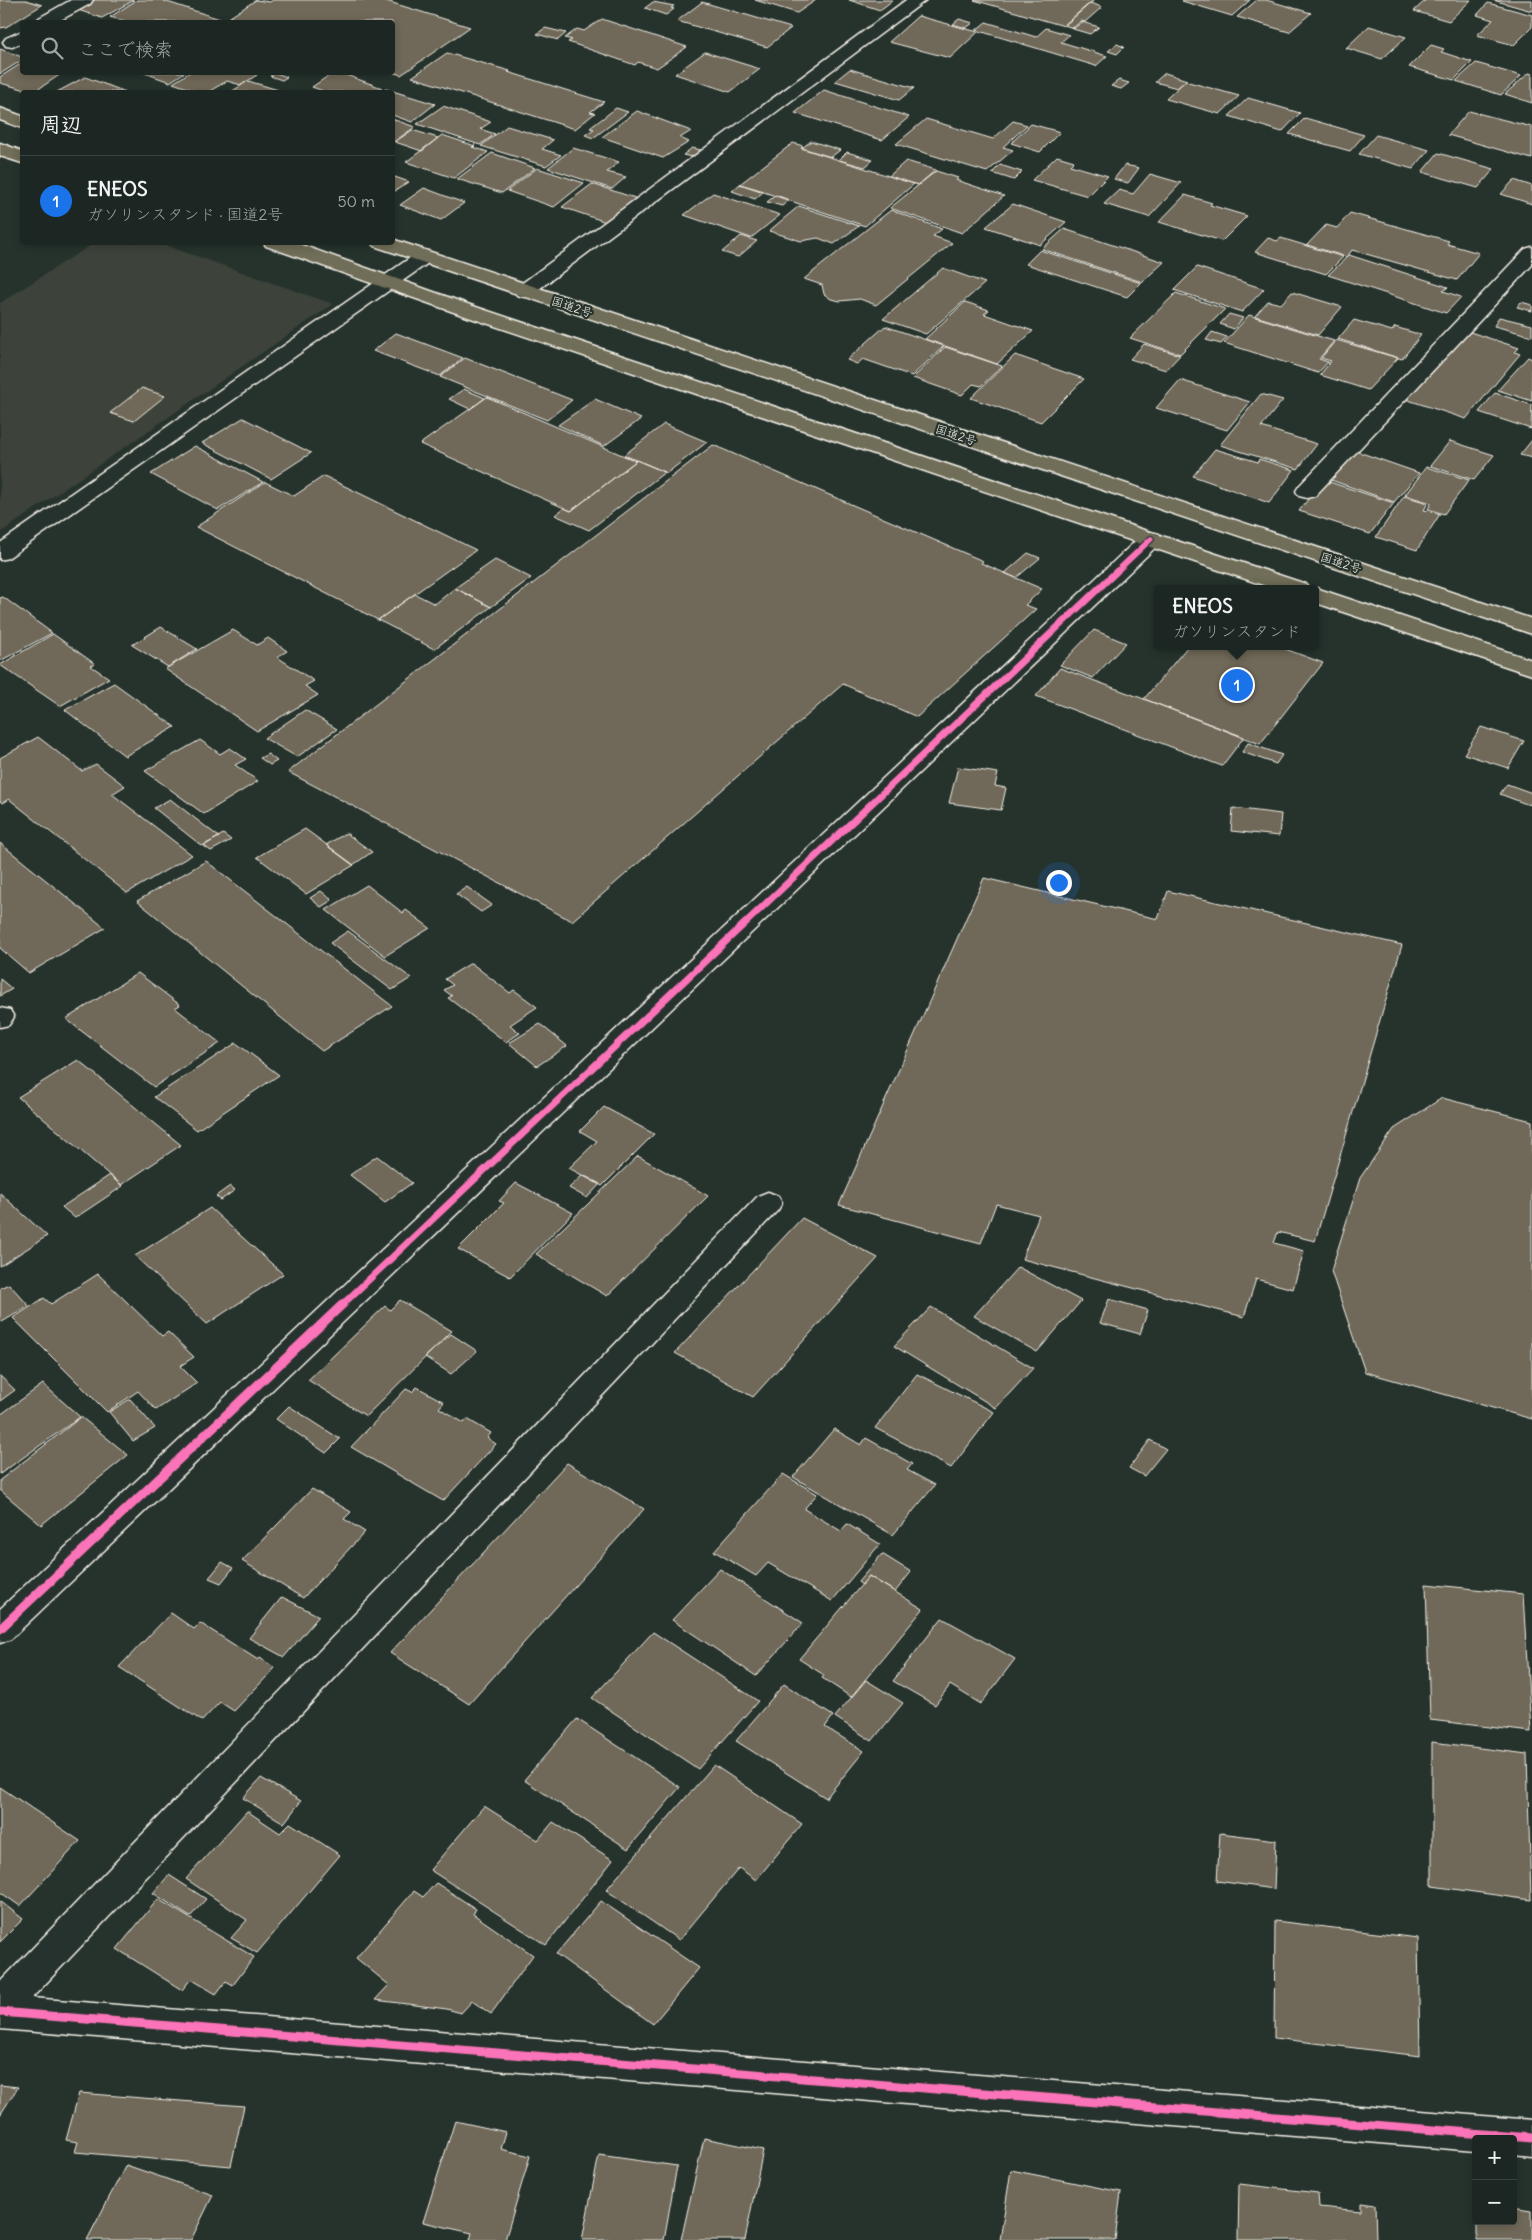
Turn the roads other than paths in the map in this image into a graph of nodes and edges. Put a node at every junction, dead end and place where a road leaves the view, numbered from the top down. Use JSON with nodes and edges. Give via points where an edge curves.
{"nodes":[{"id":1,"x":84,"y":0,"type":"edge"},
{"id":2,"x":917,"y":0,"type":"edge"},
{"id":3,"x":49,"y":20,"type":"edge"},
{"id":4,"x":0,"y":114,"type":"edge"},
{"id":5,"x":20,"y":121,"type":"edge"},
{"id":6,"x":0,"y":149,"type":"edge"},
{"id":7,"x":20,"y":156,"type":"edge"},
{"id":8,"x":281,"y":245,"type":"edge"},
{"id":9,"x":390,"y":245,"type":"edge"},
{"id":10,"x":1532,"y":254,"type":"edge"},
{"id":11,"x":424,"y":257,"type":"junction"},
{"id":12,"x":387,"y":283,"type":"junction"},
{"id":13,"x":524,"y":291,"type":"junction"},
{"id":14,"x":1307,"y":491,"type":"dead end"},
{"id":15,"x":1152,"y":539,"type":"junction"},
{"id":16,"x":0,"y":552,"type":"edge"},
{"id":17,"x":1286,"y":585,"type":"edge"},
{"id":18,"x":1319,"y":596,"type":"edge"},
{"id":19,"x":1532,"y":627,"type":"edge"},
{"id":20,"x":1532,"y":668,"type":"edge"},
{"id":21,"x":768,"y":1203,"type":"dead end"},
{"id":22,"x":0,"y":1629,"type":"edge"},
{"id":23,"x":0,"y":2007,"type":"edge"},
{"id":24,"x":0,"y":2012,"type":"edge"},
{"id":25,"x":1532,"y":2138,"type":"edge"}],
"edges":[{"from":1,"to":3,"type":"street"},
{"from":2,"to":13,"type":"street"},
{"from":4,"to":5,"type":"highway"},
{"from":6,"to":7,"type":"highway"},
{"from":8,"to":12,"type":"highway"},
{"from":9,"to":11,"type":"highway","name":"国道2号"},
{"from":10,"to":14,"type":"street"},
{"from":11,"to":12,"type":"street"},
{"from":11,"to":13,"type":"highway","name":"国道2号"},
{"from":12,"to":15,"type":"highway"},
{"from":12,"to":16,"type":"street"},
{"from":13,"to":19,"type":"highway","name":"国道2号"},
{"from":15,"to":17,"type":"highway"},
{"from":15,"to":22,"type":"street"},
{"from":18,"to":20,"type":"highway"},
{"from":21,"to":23,"type":"street"},
{"from":24,"to":25,"type":"street"}]}
